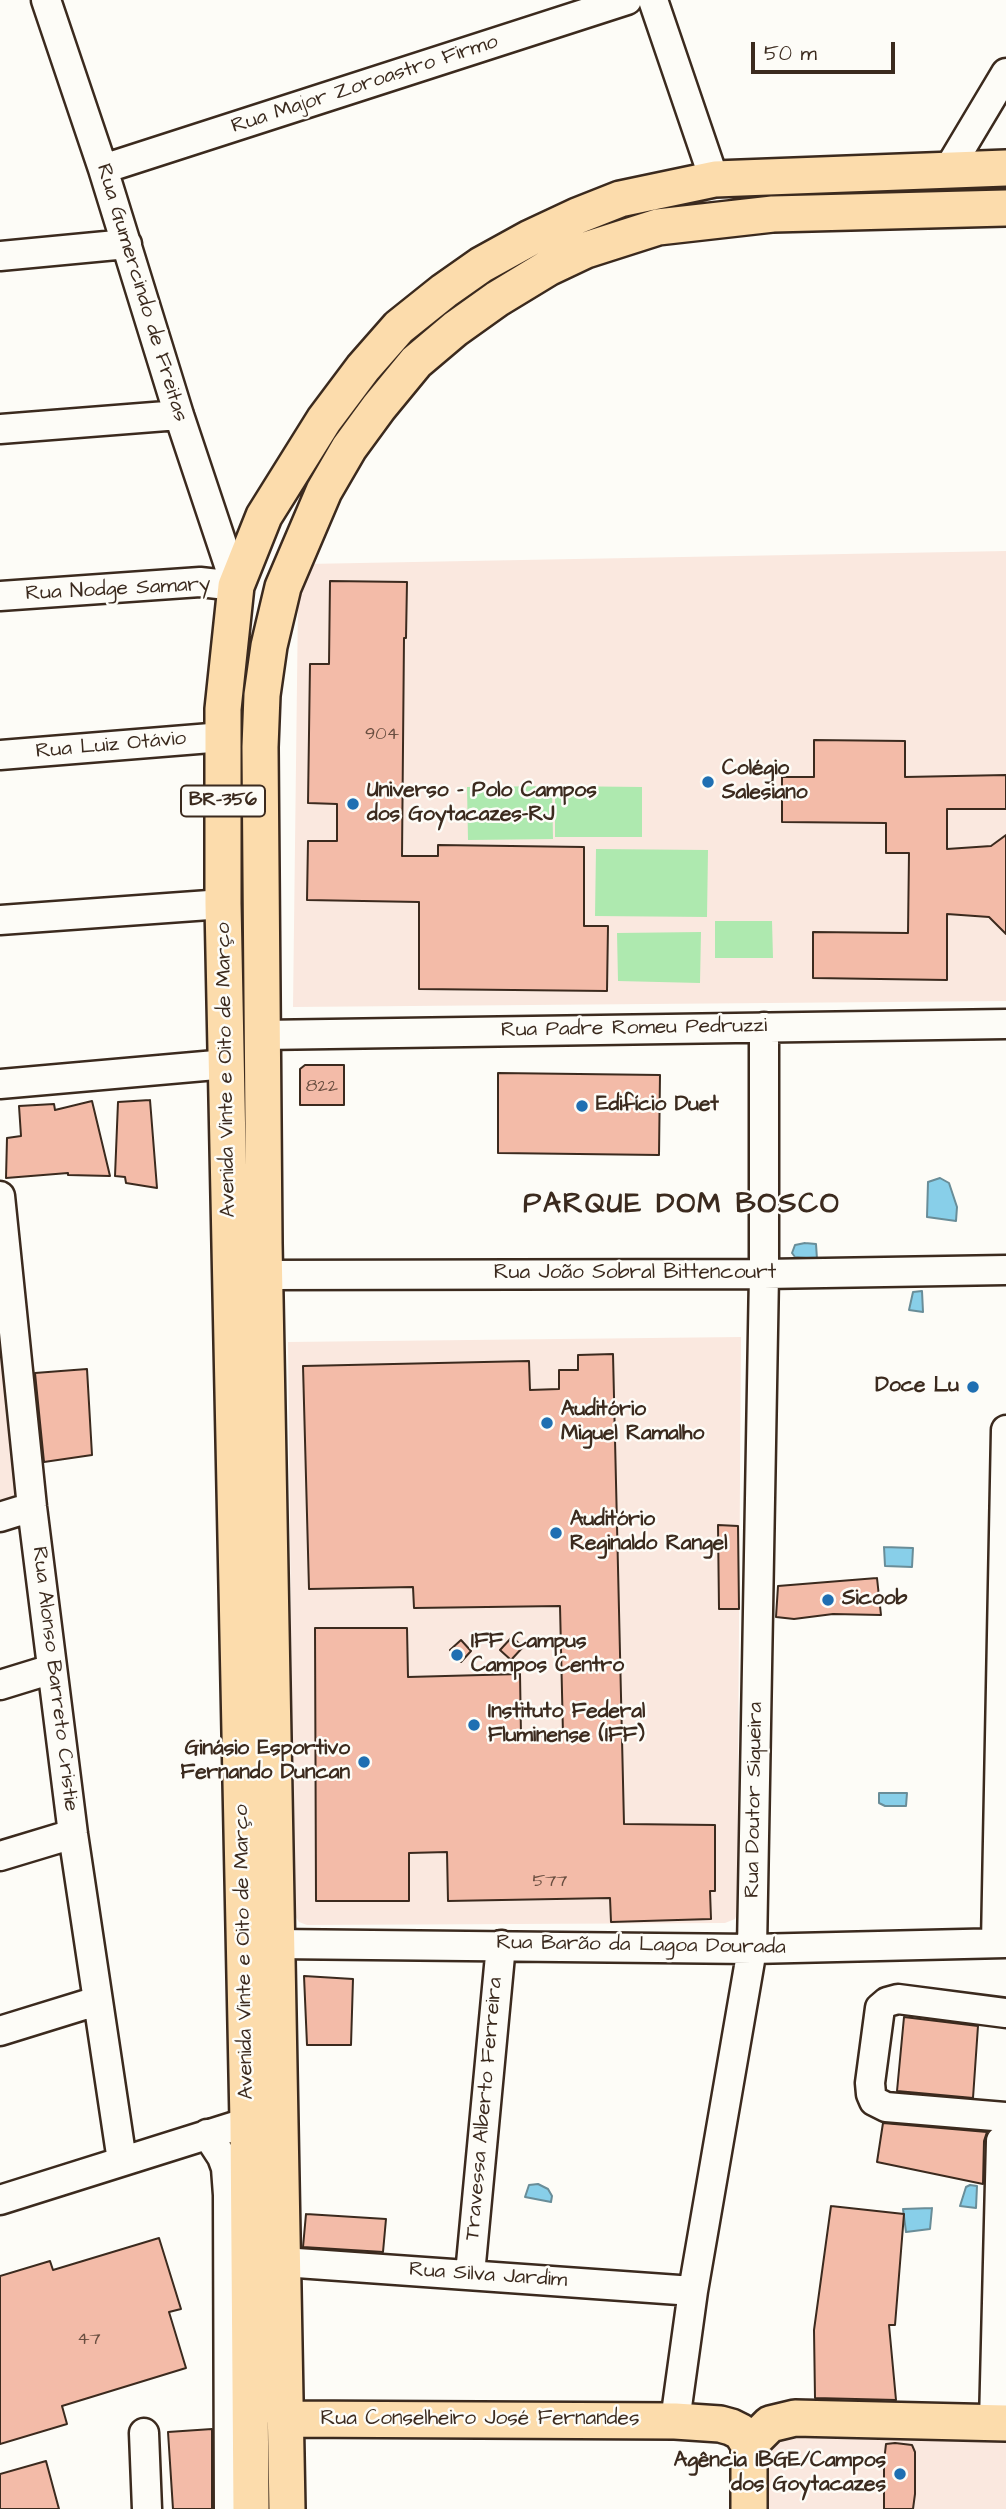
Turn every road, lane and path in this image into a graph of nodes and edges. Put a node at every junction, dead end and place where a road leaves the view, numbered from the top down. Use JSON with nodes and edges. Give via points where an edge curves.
{"nodes":[{"id":1,"x":46,"y":0,"type":"edge"},
{"id":2,"x":627,"y":0,"type":"edge"},
{"id":3,"x":653,"y":0,"type":"edge"},
{"id":4,"x":1006,"y":73,"type":"edge"},
{"id":5,"x":1006,"y":168,"type":"edge"},
{"id":6,"x":103,"y":169,"type":"junction"},
{"id":7,"x":948,"y":170,"type":"junction"},
{"id":8,"x":714,"y":180,"type":"junction"},
{"id":9,"x":1006,"y":208,"type":"edge"},
{"id":10,"x":127,"y":244,"type":"junction"},
{"id":11,"x":0,"y":256,"type":"edge"},
{"id":12,"x":548,"y":268,"type":"junction"},
{"id":13,"x":179,"y":415,"type":"junction"},
{"id":14,"x":0,"y":429,"type":"edge"},
{"id":15,"x":236,"y":586,"type":"junction"},
{"id":16,"x":0,"y":596,"type":"edge"},
{"id":17,"x":223,"y":737,"type":"junction"},
{"id":18,"x":0,"y":755,"type":"edge"},
{"id":19,"x":223,"y":864,"type":"junction"},
{"id":20,"x":223,"y":904,"type":"junction"},
{"id":21,"x":0,"y":920,"type":"edge"},
{"id":22,"x":1006,"y":1024,"type":"edge"},
{"id":23,"x":764,"y":1027,"type":"junction"},
{"id":24,"x":262,"y":1035,"type":"junction"},
{"id":25,"x":227,"y":1064,"type":"junction"},
{"id":26,"x":0,"y":1084,"type":"edge"},
{"id":27,"x":0,"y":1195,"type":"edge"},
{"id":28,"x":264,"y":1259,"type":"junction"},
{"id":29,"x":3,"y":1265,"type":"edge"},
{"id":30,"x":1006,"y":1270,"type":"edge"},
{"id":31,"x":764,"y":1274,"type":"junction"},
{"id":32,"x":1006,"y":1430,"type":"edge"},
{"id":33,"x":32,"y":1507,"type":"junction"},
{"id":34,"x":0,"y":1517,"type":"edge"},
{"id":35,"x":52,"y":1669,"type":"junction"},
{"id":36,"x":0,"y":1685,"type":"edge"},
{"id":37,"x":242,"y":1781,"type":"junction"},
{"id":38,"x":73,"y":1834,"type":"junction"},
{"id":39,"x":0,"y":1856,"type":"edge"},
{"id":40,"x":1001,"y":1943,"type":"edge"},
{"id":41,"x":276,"y":1944,"type":"junction"},
{"id":42,"x":501,"y":1945,"type":"junction"},
{"id":43,"x":752,"y":1949,"type":"junction"},
{"id":44,"x":97,"y":2001,"type":"junction"},
{"id":45,"x":1006,"y":2013,"type":"edge"},
{"id":46,"x":0,"y":2031,"type":"edge"},
{"id":47,"x":248,"y":2122,"type":"junction"},
{"id":48,"x":1004,"y":2129,"type":"edge"},
{"id":49,"x":207,"y":2134,"type":"junction"},
{"id":50,"x":122,"y":2161,"type":"junction"},
{"id":51,"x":0,"y":2200,"type":"edge"},
{"id":52,"x":283,"y":2262,"type":"junction"},
{"id":53,"x":470,"y":2274,"type":"junction"},
{"id":54,"x":693,"y":2291,"type":"junction"},
{"id":55,"x":285,"y":2419,"type":"junction"},
{"id":56,"x":676,"y":2421,"type":"junction"},
{"id":57,"x":1000,"y":2423,"type":"edge"},
{"id":58,"x":144,"y":2433,"type":"dead end"},
{"id":59,"x":749,"y":2445,"type":"junction"},
{"id":60,"x":144,"y":2508,"type":"edge"},
{"id":61,"x":229,"y":2509,"type":"edge"},
{"id":62,"x":251,"y":2509,"type":"edge"},
{"id":63,"x":286,"y":2509,"type":"edge"},
{"id":64,"x":749,"y":2509,"type":"edge"}],
"edges":[{"from":1,"to":6,"type":"street","name":"Rua Gumercindo de Freitas"},
{"from":2,"to":6,"type":"street","name":"Rua Major Zoroastro Firmo"},
{"from":3,"to":8,"type":"street"},
{"from":4,"to":7,"type":"street"},
{"from":5,"to":7,"type":"main road","name":"Avenida Vinte e Oito de Março","number":"BR-356"},
{"from":6,"to":10,"type":"street","name":"Rua Gumercindo de Freitas"},
{"from":7,"to":8,"type":"main road","name":"Avenida Vinte e Oito de Março","number":"BR-356"},
{"from":8,"to":12,"type":"main road","via":[[712,202],[705,206],[657,216],[577,244],[565,249]]},
{"from":8,"to":15,"type":"main road","name":"Avenida Vinte e Oito de Março","number":"BR-356","via":[[620,200],[576,216],[481,265],[399,327],[294,466],[264,516]]},
{"from":9,"to":12,"type":"main road","name":"Avenida Vinte e Oito de Março","via":[[773,214],[658,227],[586,250]]},
{"from":10,"to":11,"type":"street"},
{"from":10,"to":13,"type":"street","name":"Rua Gumercindo de Freitas"},
{"from":12,"to":24,"type":"main road","name":"Avenida Vinte e Oito de Março","via":[[455,329],[416,362],[349,448],[324,491],[283,587],[262,695]]},
{"from":13,"to":14,"type":"street"},
{"from":13,"to":15,"type":"street","name":"Rua Gumercindo de Freitas"},
{"from":15,"to":16,"type":"street","name":"Rua Nodge Samary","via":[[200,582]]},
{"from":15,"to":17,"type":"main road","name":"Avenida Vinte e Oito de Março","number":"BR-356"},
{"from":17,"to":18,"type":"street","name":"Rua Luiz Otávio"},
{"from":17,"to":19,"type":"main road","name":"Avenida Vinte e Oito de Março","number":"BR-356"},
{"from":19,"to":20,"type":"main road","name":"Avenida Vinte e Oito de Março","number":"BR-356"},
{"from":19,"to":24,"type":"main road","via":[[234,887],[239,1023],[251,1034]]},
{"from":20,"to":21,"type":"street"},
{"from":20,"to":25,"type":"main road","name":"Avenida Vinte e Oito de Março","number":"BR-356"},
{"from":22,"to":23,"type":"street","name":"Rua Padre Romeu Pedruzzi"},
{"from":23,"to":24,"type":"street","name":"Rua Padre Romeu Pedruzzi"},
{"from":23,"to":31,"type":"street","name":"Rua Doutor Siqueira"},
{"from":24,"to":28,"type":"main road","name":"Avenida Vinte e Oito de Março"},
{"from":25,"to":26,"type":"street"},
{"from":25,"to":28,"type":"main road","via":[[247,1064],[254,1076],[255,1231]]},
{"from":25,"to":37,"type":"main road","name":"Avenida Vinte e Oito de Março","number":"BR-356"},
{"from":27,"to":29,"type":"street","name":"Rua Alonso Barreto Cristie"},
{"from":28,"to":31,"type":"street","name":"Rua João Sobral Bittencourt"},
{"from":28,"to":41,"type":"main road","name":"Avenida Vinte e Oito de Março"},
{"from":29,"to":33,"type":"street","name":"Rua Alonso Barreto Cristie"},
{"from":30,"to":31,"type":"street","name":"Rua João Sobral Bittencourt"},
{"from":31,"to":43,"type":"street","name":"Rua Doutor Siqueira"},
{"from":32,"to":40,"type":"street"},
{"from":33,"to":34,"type":"street"},
{"from":33,"to":35,"type":"street","name":"Rua Alonso Barreto Cristie"},
{"from":35,"to":36,"type":"street"},
{"from":35,"to":38,"type":"street","name":"Rua Alonso Barreto Cristie"},
{"from":37,"to":41,"type":"main road","via":[[252,1825],[257,1924],[262,1940]]},
{"from":37,"to":47,"type":"main road","name":"Avenida Vinte e Oito de Março","number":"BR-356"},
{"from":38,"to":39,"type":"street"},
{"from":38,"to":44,"type":"street","name":"Rua Alonso Barreto Cristie"},
{"from":40,"to":43,"type":"street","name":"Rua Barão da Lagoa Dourada"},
{"from":41,"to":42,"type":"street","name":"Rua Barão da Lagoa Dourada"},
{"from":41,"to":52,"type":"main road","name":"Avenida Vinte e Oito de Março"},
{"from":42,"to":43,"type":"street","name":"Rua Barão da Lagoa Dourada"},
{"from":42,"to":53,"type":"street","name":"Travessa Alberto Ferreira"},
{"from":43,"to":54,"type":"street","name":"Rua Doutor Siqueira"},
{"from":44,"to":46,"type":"street"},
{"from":44,"to":50,"type":"street","name":"Rua Alonso Barreto Cristie"},
{"from":45,"to":48,"type":"street","via":[[898,1999],[887,2002],[880,2008],[870,2083],[874,2101],[886,2107]]},
{"from":47,"to":49,"type":"street"},
{"from":47,"to":62,"type":"main road","name":"Avenida Vinte e Oito de Março"},
{"from":48,"to":57,"type":"street"},
{"from":49,"to":50,"type":"street"},
{"from":49,"to":61,"type":"street","via":[[226,2168],[228,2195]]},
{"from":50,"to":51,"type":"street"},
{"from":52,"to":53,"type":"street","name":"Rua Silva Jardim"},
{"from":52,"to":55,"type":"main road","name":"Avenida Vinte e Oito de Março"},
{"from":53,"to":54,"type":"street","name":"Rua Silva Jardim"},
{"from":54,"to":56,"type":"street","name":"Rua Doutor Siqueira"},
{"from":55,"to":56,"type":"main road","name":"Rua Conselheiro José Fernandes"},
{"from":55,"to":63,"type":"main road","name":"Avenida Vinte e Oito de Março"},
{"from":56,"to":59,"type":"main road","via":[[731,2427],[741,2432]]},
{"from":57,"to":59,"type":"main road","via":[[795,2417],[770,2424]]},
{"from":58,"to":60,"type":"street"},
{"from":59,"to":64,"type":"main road"}]}
